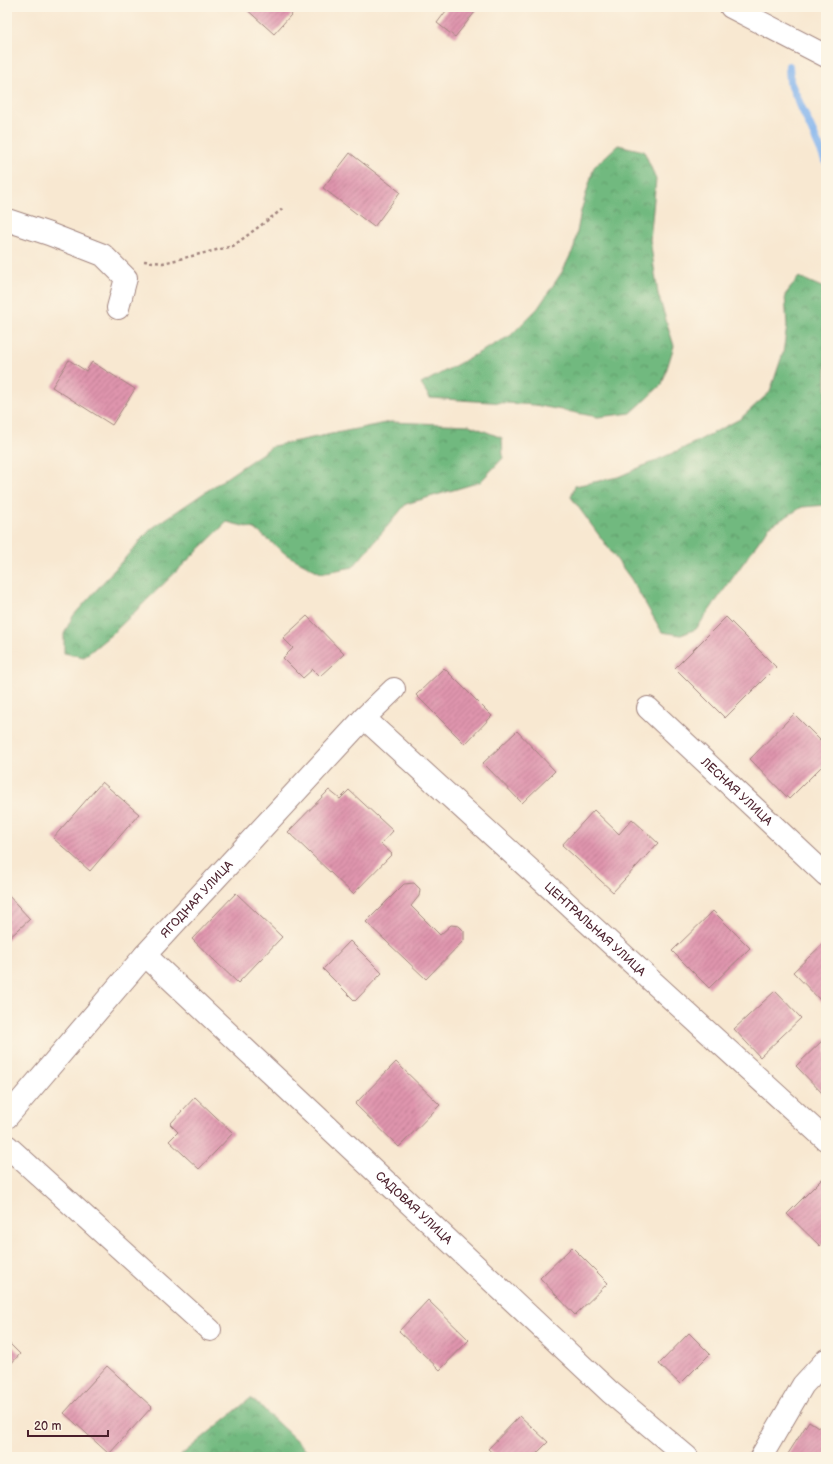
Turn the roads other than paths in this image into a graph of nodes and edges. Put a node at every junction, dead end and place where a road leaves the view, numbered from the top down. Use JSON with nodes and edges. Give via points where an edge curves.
{"nodes":[{"id":1,"x":731,"y":7,"type":"edge"},
{"id":2,"x":826,"y":56,"type":"edge"},
{"id":3,"x":7,"y":220,"type":"edge"},
{"id":4,"x":118,"y":308,"type":"dead end"},
{"id":5,"x":394,"y":689,"type":"dead end"},
{"id":6,"x":648,"y":708,"type":"dead end"},
{"id":7,"x":364,"y":718,"type":"junction"},
{"id":8,"x":826,"y":875,"type":"edge"},
{"id":9,"x":144,"y":955,"type":"junction"},
{"id":10,"x":7,"y":1116,"type":"edge"},
{"id":11,"x":826,"y":1140,"type":"edge"},
{"id":12,"x":7,"y":1146,"type":"edge"},
{"id":13,"x":210,"y":1330,"type":"dead end"},
{"id":14,"x":826,"y":1360,"type":"edge"},
{"id":15,"x":687,"y":1457,"type":"edge"},
{"id":16,"x":761,"y":1457,"type":"edge"}],
"edges":[{"from":1,"to":2,"type":"main road"},
{"from":3,"to":4,"type":"main road","via":[[103,255],[126,278]]},
{"from":5,"to":7,"type":"main road","name":"ЯГОДНАЯ УЛИЦА"},
{"from":6,"to":8,"type":"main road","name":"ЛЕСНАЯ УЛИЦА"},
{"from":7,"to":9,"type":"main road","name":"ЯГОДНАЯ УЛИЦА"},
{"from":7,"to":11,"type":"main road","name":"ЦЕНТРАЛЬНАЯ УЛИЦА"},
{"from":9,"to":10,"type":"main road","name":"ЯГОДНАЯ УЛИЦА"},
{"from":9,"to":15,"type":"main road","name":"САДОВАЯ УЛИЦА","via":[[610,1392]]},
{"from":12,"to":13,"type":"main road"},
{"from":14,"to":16,"type":"main road","via":[[804,1385]]}]}
